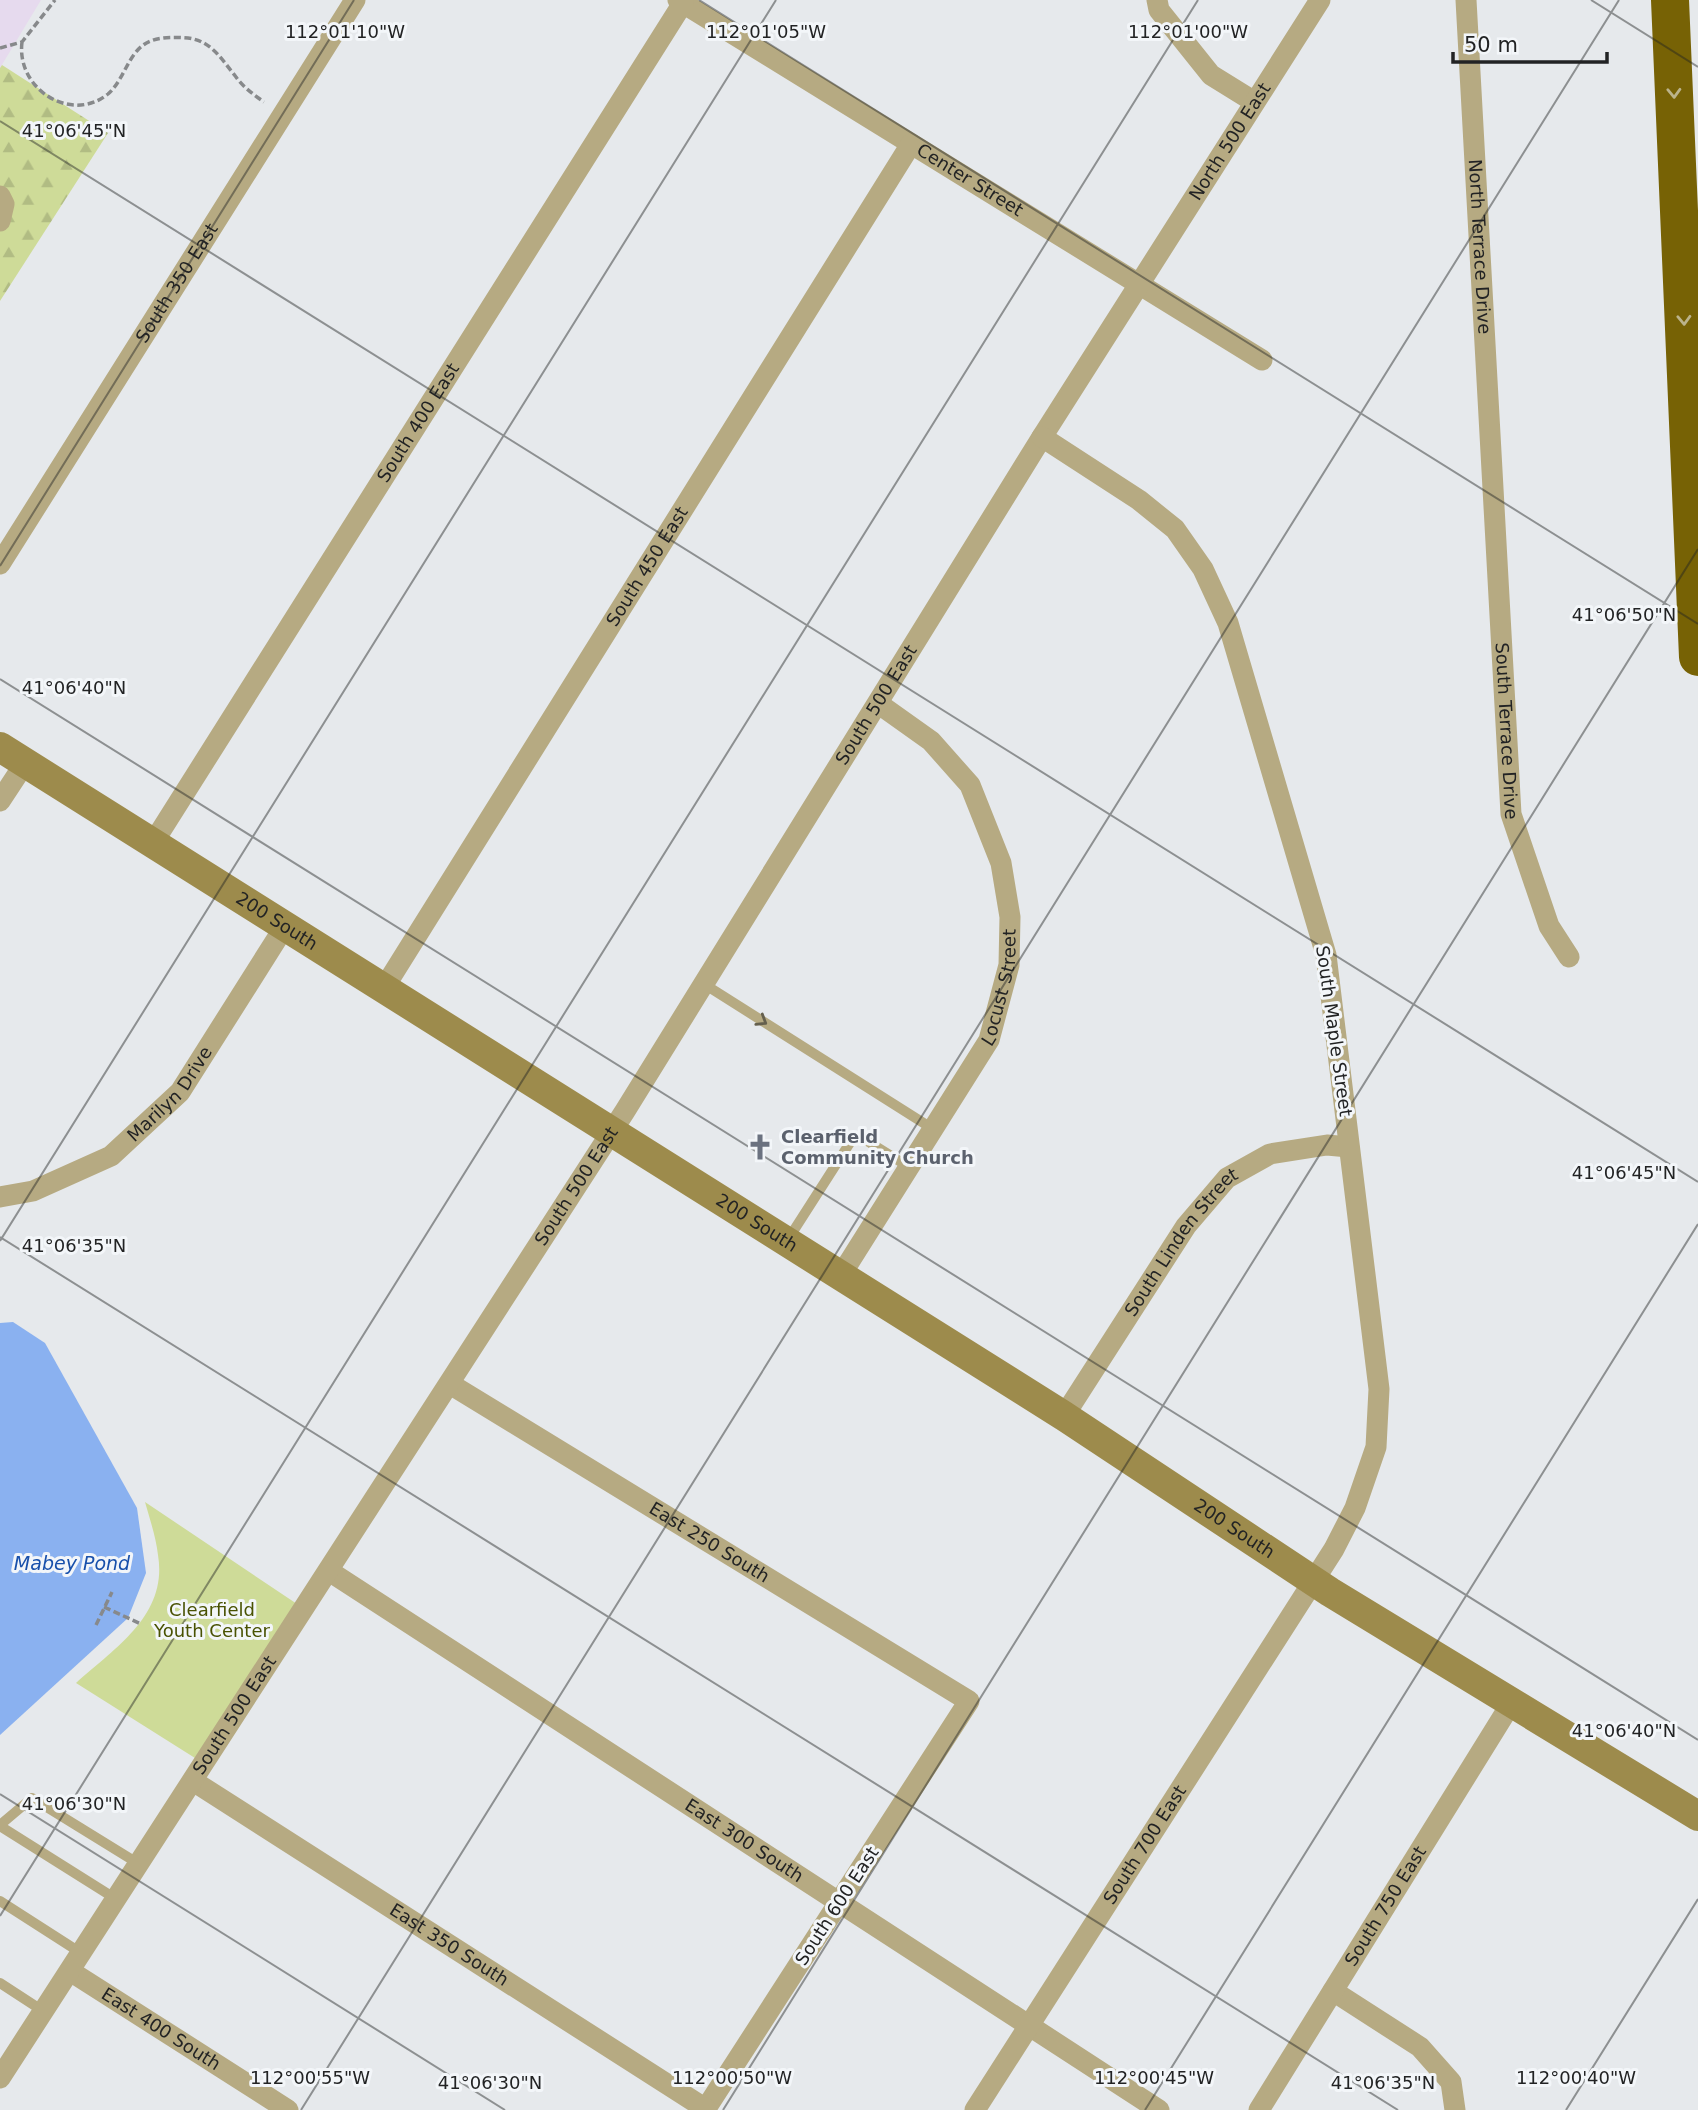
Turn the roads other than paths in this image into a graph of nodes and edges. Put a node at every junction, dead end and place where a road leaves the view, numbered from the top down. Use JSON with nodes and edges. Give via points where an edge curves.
{"nodes":[{"id":1,"x":355,"y":0,"type":"edge"},
{"id":2,"x":1157,"y":0,"type":"edge"},
{"id":3,"x":1320,"y":0,"type":"edge"},
{"id":4,"x":1466,"y":0,"type":"edge"},
{"id":5,"x":1670,"y":0,"type":"edge"},
{"id":6,"x":680,"y":2,"type":"edge"},
{"id":7,"x":1253,"y":101,"type":"junction"},
{"id":8,"x":911,"y":144,"type":"junction"},
{"id":9,"x":0,"y":196,"type":"edge"},
{"id":10,"x":0,"y":220,"type":"edge"},
{"id":11,"x":1139,"y":284,"type":"junction"},
{"id":12,"x":1262,"y":360,"type":"dead end"},
{"id":13,"x":1042,"y":437,"type":"junction"},
{"id":14,"x":1494,"y":492,"type":"joint"},
{"id":15,"x":0,"y":564,"type":"edge"},
{"id":16,"x":1698,"y":657,"type":"edge"},
{"id":17,"x":879,"y":704,"type":"junction"},
{"id":18,"x":0,"y":747,"type":"edge"},
{"id":19,"x":25,"y":762,"type":"junction"},
{"id":20,"x":0,"y":801,"type":"edge"},
{"id":21,"x":153,"y":842,"type":"junction"},
{"id":22,"x":285,"y":926,"type":"junction"},
{"id":23,"x":1569,"y":957,"type":"dead end"},
{"id":24,"x":704,"y":984,"type":"junction"},
{"id":25,"x":384,"y":988,"type":"junction"},
{"id":26,"x":933,"y":1129,"type":"junction"},
{"id":27,"x":612,"y":1132,"type":"junction"},
{"id":28,"x":1349,"y":1147,"type":"junction"},
{"id":29,"x":909,"y":1167,"type":"junction"},
{"id":30,"x":0,"y":1197,"type":"edge"},
{"id":31,"x":787,"y":1241,"type":"junction"},
{"id":32,"x":841,"y":1275,"type":"junction"},
{"id":33,"x":450,"y":1384,"type":"junction"},
{"id":34,"x":1064,"y":1416,"type":"junction"},
{"id":35,"x":329,"y":1571,"type":"junction"},
{"id":36,"x":1314,"y":1580,"type":"junction"},
{"id":37,"x":969,"y":1701,"type":"joint"},
{"id":38,"x":1512,"y":1702,"type":"junction"},
{"id":39,"x":192,"y":1781,"type":"junction"},
{"id":40,"x":1698,"y":1816,"type":"edge"},
{"id":41,"x":0,"y":1826,"type":"edge"},
{"id":42,"x":139,"y":1864,"type":"junction"},
{"id":43,"x":117,"y":1899,"type":"junction"},
{"id":44,"x":0,"y":1901,"type":"edge"},
{"id":45,"x":839,"y":1902,"type":"junction"},
{"id":46,"x":76,"y":1962,"type":"junction"},
{"id":47,"x":0,"y":1983,"type":"edge"},
{"id":48,"x":1333,"y":1991,"type":"junction"},
{"id":49,"x":43,"y":2011,"type":"junction"},
{"id":50,"x":1029,"y":2026,"type":"junction"},
{"id":51,"x":0,"y":2078,"type":"edge"},
{"id":52,"x":706,"y":2109,"type":"edge"},
{"id":53,"x":288,"y":2110,"type":"edge"},
{"id":54,"x":975,"y":2110,"type":"edge"},
{"id":55,"x":1159,"y":2110,"type":"edge"},
{"id":56,"x":1259,"y":2110,"type":"edge"},
{"id":57,"x":1455,"y":2110,"type":"edge"}],
"edges":[{"from":1,"to":15,"type":"street","name":"South 350 East"},
{"from":2,"to":7,"type":"street","via":[[1159,10],[1210,75]]},
{"from":3,"to":7,"type":"street","name":"North 500 East"},
{"from":4,"to":14,"type":"street","name":"North Terrace Drive"},
{"from":5,"to":16,"type":"highway","one_way":true},
{"from":6,"to":8,"type":"street","name":"Center Street"},
{"from":6,"to":21,"type":"street","name":"South 400 East"},
{"from":7,"to":11,"type":"street","name":"North 500 East"},
{"from":8,"to":11,"type":"street","name":"Center Street"},
{"from":8,"to":25,"type":"street","name":"South 450 East"},
{"from":9,"to":10,"type":"street","via":[[4,204]]},
{"from":11,"to":12,"type":"street","name":"Center Street"},
{"from":11,"to":13,"type":"street","name":"South 500 East"},
{"from":13,"to":17,"type":"street","name":"South 500 East"},
{"from":13,"to":28,"type":"street","name":"South Maple Street","via":[[1175,529],[1203,569],[1228,622],[1326,955]]},
{"from":14,"to":23,"type":"street","name":"South Terrace Drive","via":[[1511,814],[1549,926]]},
{"from":17,"to":24,"type":"street","name":"South 500 East"},
{"from":17,"to":26,"type":"street","name":"Locust Street","via":[[931,741],[970,785],[1001,863],[1010,917],[1009,965],[989,1040]]},
{"from":18,"to":19,"type":"street","name":"200 South"},
{"from":19,"to":20,"type":"street"},
{"from":19,"to":21,"type":"street","name":"200 South"},
{"from":21,"to":22,"type":"street","name":"200 South"},
{"from":22,"to":25,"type":"street","name":"200 South"},
{"from":22,"to":30,"type":"street","name":"Marilyn Drive","via":[[180,1093],[111,1156],[33,1191]]},
{"from":24,"to":26,"type":"lane","one_way":true},
{"from":24,"to":27,"type":"street","name":"South 500 East"},
{"from":25,"to":27,"type":"street","name":"200 South"},
{"from":26,"to":29,"type":"street","name":"Locust Street"},
{"from":27,"to":31,"type":"street","name":"200 South"},
{"from":27,"to":33,"type":"street","name":"South 500 East"},
{"from":28,"to":34,"type":"street","name":"South Linden Street","via":[[1328,1145],[1269,1154],[1227,1178],[1186,1226]]},
{"from":28,"to":36,"type":"street","name":"South Maple Street","via":[[1379,1389],[1376,1447],[1354,1508]]},
{"from":29,"to":31,"type":"lane","via":[[864,1139],[853,1138]]},
{"from":29,"to":32,"type":"street","name":"Locust Street"},
{"from":31,"to":32,"type":"street","name":"200 South"},
{"from":32,"to":34,"type":"street","name":"200 South"},
{"from":33,"to":35,"type":"street","name":"South 500 East"},
{"from":33,"to":37,"type":"street","name":"East 250 South"},
{"from":34,"to":36,"type":"street","name":"200 South"},
{"from":35,"to":39,"type":"street","name":"South 500 East"},
{"from":35,"to":45,"type":"street","name":"East 300 South"},
{"from":36,"to":38,"type":"street","name":"200 South"},
{"from":36,"to":50,"type":"street","name":"South 700 East"},
{"from":37,"to":45,"type":"street","name":"South 600 East"},
{"from":38,"to":40,"type":"street","name":"200 South"},
{"from":38,"to":48,"type":"street","name":"South 750 East"},
{"from":39,"to":42,"type":"street","name":"South 500 East"},
{"from":39,"to":52,"type":"street","name":"East 350 South"},
{"from":41,"to":42,"type":"lane","via":[[32,1798]]},
{"from":41,"to":43,"type":"lane"},
{"from":42,"to":43,"type":"street","name":"South 500 East"},
{"from":43,"to":46,"type":"street","name":"South 500 East"},
{"from":44,"to":46,"type":"lane"},
{"from":45,"to":50,"type":"street","name":"East 300 South"},
{"from":45,"to":52,"type":"street","name":"South 600 East"},
{"from":46,"to":49,"type":"street","name":"South 500 East"},
{"from":46,"to":53,"type":"street","name":"East 400 South"},
{"from":47,"to":49,"type":"lane"},
{"from":48,"to":56,"type":"street","name":"South 750 East"},
{"from":48,"to":57,"type":"street","via":[[1420,2047],[1451,2082]]},
{"from":49,"to":51,"type":"street","name":"South 500 East"},
{"from":50,"to":54,"type":"street","name":"South 700 East"},
{"from":50,"to":55,"type":"street","name":"East 300 South"}]}
